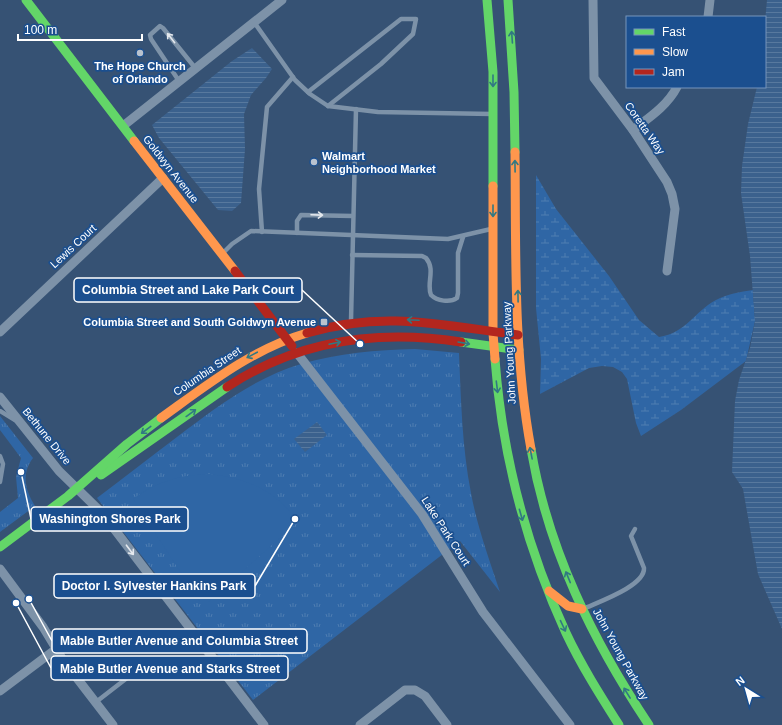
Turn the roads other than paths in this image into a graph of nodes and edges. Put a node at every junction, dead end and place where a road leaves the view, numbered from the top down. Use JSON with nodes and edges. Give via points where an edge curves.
{"nodes":[{"id":1,"x":282,"y":0,"type":"edge"},
{"id":2,"x":487,"y":0,"type":"edge"},
{"id":3,"x":508,"y":0,"type":"edge"},
{"id":4,"x":594,"y":0,"type":"edge"},
{"id":5,"x":710,"y":0,"type":"edge"},
{"id":6,"x":28,"y":1,"type":"edge"},
{"id":7,"x":708,"y":16,"type":"edge"},
{"id":8,"x":254,"y":22,"type":"junction"},
{"id":9,"x":196,"y":69,"type":"junction"},
{"id":10,"x":293,"y":77,"type":"junction"},
{"id":11,"x":179,"y":81,"type":"junction"},
{"id":12,"x":676,"y":88,"type":"edge"},
{"id":13,"x":308,"y":92,"type":"junction"},
{"id":14,"x":328,"y":106,"type":"junction"},
{"id":15,"x":356,"y":109,"type":"junction"},
{"id":16,"x":493,"y":114,"type":"junction"},
{"id":17,"x":123,"y":126,"type":"junction"},
{"id":18,"x":633,"y":130,"type":"junction"},
{"id":19,"x":163,"y":178,"type":"junction"},
{"id":20,"x":353,"y":216,"type":"junction"},
{"id":21,"x":493,"y":228,"type":"junction"},
{"id":22,"x":262,"y":232,"type":"junction"},
{"id":23,"x":297,"y":233,"type":"junction"},
{"id":24,"x":352,"y":235,"type":"junction"},
{"id":25,"x":463,"y":237,"type":"junction"},
{"id":26,"x":222,"y":254,"type":"junction"},
{"id":27,"x":352,"y":255,"type":"junction"},
{"id":28,"x":667,"y":271,"type":"dead end"},
{"id":29,"x":352,"y":323,"type":"junction"},
{"id":30,"x":0,"y":332,"type":"edge"},
{"id":31,"x":493,"y":333,"type":"junction"},
{"id":32,"x":518,"y":335,"type":"junction"},
{"id":33,"x":287,"y":339,"type":"junction"},
{"id":34,"x":494,"y":348,"type":"junction"},
{"id":35,"x":519,"y":350,"type":"junction"},
{"id":36,"x":297,"y":353,"type":"junction"},
{"id":37,"x":0,"y":397,"type":"edge"},
{"id":38,"x":0,"y":411,"type":"edge"},
{"id":39,"x":22,"y":424,"type":"junction"},
{"id":40,"x":0,"y":456,"type":"edge"},
{"id":41,"x":0,"y":482,"type":"edge"},
{"id":42,"x":77,"y":489,"type":"junction"},
{"id":43,"x":635,"y":529,"type":"dead end"},
{"id":44,"x":0,"y":547,"type":"edge"},
{"id":45,"x":0,"y":570,"type":"edge"},
{"id":46,"x":547,"y":590,"type":"junction"},
{"id":47,"x":582,"y":609,"type":"junction"},
{"id":48,"x":56,"y":649,"type":"junction"},
{"id":49,"x":127,"y":678,"type":"dead end"},
{"id":50,"x":0,"y":691,"type":"edge"},
{"id":51,"x":96,"y":702,"type":"junction"},
{"id":52,"x":113,"y":725,"type":"edge"},
{"id":53,"x":264,"y":725,"type":"edge"},
{"id":54,"x":360,"y":725,"type":"edge"},
{"id":55,"x":448,"y":725,"type":"edge"},
{"id":56,"x":570,"y":725,"type":"edge"},
{"id":57,"x":619,"y":725,"type":"edge"},
{"id":58,"x":649,"y":725,"type":"edge"}],
"edges":[{"from":1,"to":8,"type":"street"},
{"from":2,"to":16,"type":"main road","name":"John Young Parkway","one_way":true,"via":[[493,72]]},
{"from":32,"to":3,"type":"main road","name":"John Young Parkway","one_way":true,"via":[[514,72]]},
{"from":4,"to":18,"type":"street","name":"Coretta Way","via":[[594,78]]},
{"from":5,"to":7,"type":"street"},
{"from":6,"to":17,"type":"main road","name":"Goldwyn Avenue"},
{"from":8,"to":9,"type":"street"},
{"from":8,"to":10,"type":"lane"},
{"from":9,"to":11,"type":"street"},
{"from":9,"to":11,"type":"lane","one_way":true,"via":[[160,26],[150,35],[150,39]]},
{"from":10,"to":13,"type":"lane"},
{"from":10,"to":22,"type":"lane","via":[[267,107],[259,188]]},
{"from":11,"to":17,"type":"street"},
{"from":12,"to":18,"type":"street","via":[[660,110]]},
{"from":13,"to":14,"type":"lane"},
{"from":13,"to":14,"type":"lane","via":[[401,19],[416,19],[414,34]]},
{"from":14,"to":15,"type":"lane"},
{"from":15,"to":16,"type":"lane","via":[[378,112]]},
{"from":15,"to":20,"type":"lane"},
{"from":16,"to":21,"type":"main road","name":"John Young Parkway","one_way":true},
{"from":17,"to":19,"type":"main road","name":"Goldwyn Avenue"},
{"from":18,"to":28,"type":"street","name":"Coretta Way","via":[[672,194],[675,209]]},
{"from":19,"to":26,"type":"main road","name":"Goldwyn Avenue"},
{"from":19,"to":30,"type":"street","name":"Lewis Court"},
{"from":23,"to":20,"type":"lane","one_way":true,"via":[[297,220],[301,215]]},
{"from":20,"to":24,"type":"lane"},
{"from":21,"to":25,"type":"lane"},
{"from":21,"to":31,"type":"main road","name":"John Young Parkway"},
{"from":22,"to":23,"type":"lane"},
{"from":22,"to":26,"type":"lane","via":[[251,231]]},
{"from":23,"to":24,"type":"lane"},
{"from":24,"to":25,"type":"lane","via":[[448,239]]},
{"from":24,"to":27,"type":"lane"},
{"from":25,"to":27,"type":"lane","via":[[458,254],[458,293],[454,300],[442,300],[431,296],[432,270],[426,258],[422,256]]},
{"from":26,"to":33,"type":"main road","name":"Goldwyn Avenue"},
{"from":27,"to":29,"type":"lane"},
{"from":31,"to":29,"type":"main road","name":"Columbia Street","one_way":true,"via":[[426,321],[381,320]]},
{"from":29,"to":33,"type":"main road","name":"Columbia Street","via":[[307,332]]},
{"from":31,"to":32,"type":"main road","name":"Columbia Street"},
{"from":31,"to":34,"type":"main road","name":"John Young Parkway"},
{"from":32,"to":35,"type":"main road","name":"John Young Parkway"},
{"from":33,"to":36,"type":"main road","name":"Goldwyn Avenue"},
{"from":33,"to":42,"type":"main road","name":"Columbia Street","one_way":true,"via":[[249,356],[215,377],[126,444]]},
{"from":34,"to":35,"type":"main road","name":"Columbia Street"},
{"from":36,"to":34,"type":"main road","name":"Columbia Street","one_way":true,"via":[[344,341],[389,336],[430,338]]},
{"from":34,"to":46,"type":"main road","name":"John Young Parkway","one_way":true,"via":[[502,430],[513,484],[529,542]]},
{"from":47,"to":35,"type":"main road","name":"John Young Parkway","one_way":true,"via":[[554,538],[534,468],[522,397]]},
{"from":42,"to":36,"type":"main road","name":"Columbia Street","one_way":true,"via":[[132,457],[230,385],[263,367]]},
{"from":36,"to":56,"type":"street","name":"Lake Park Court","via":[[422,514],[483,612]]},
{"from":37,"to":39,"type":"street","name":"Bethune Drive"},
{"from":38,"to":39,"type":"lane"},
{"from":39,"to":42,"type":"street","name":"Bethune Drive","via":[[59,471]]},
{"from":40,"to":41,"type":"lane","via":[[3,464]]},
{"from":42,"to":44,"type":"main road","name":"Columbia Street"},
{"from":42,"to":53,"type":"street","name":"Bethune Drive","one_way":true,"via":[[102,513]]},
{"from":43,"to":47,"type":"lane","via":[[631,536],[644,574],[635,583],[612,596]]},
{"from":45,"to":48,"type":"street","via":[[43,627]]},
{"from":46,"to":47,"type":"main road","via":[[563,604]]},
{"from":46,"to":57,"type":"main road","name":"John Young Parkway","one_way":true,"via":[[578,658]]},
{"from":58,"to":47,"type":"main road","name":"John Young Parkway","one_way":true,"via":[[612,668]]},
{"from":48,"to":50,"type":"street"},
{"from":48,"to":51,"type":"street"},
{"from":49,"to":51,"type":"lane"},
{"from":51,"to":52,"type":"street"},
{"from":54,"to":55,"type":"street","via":[[405,690],[415,690],[424,696]]}]}
